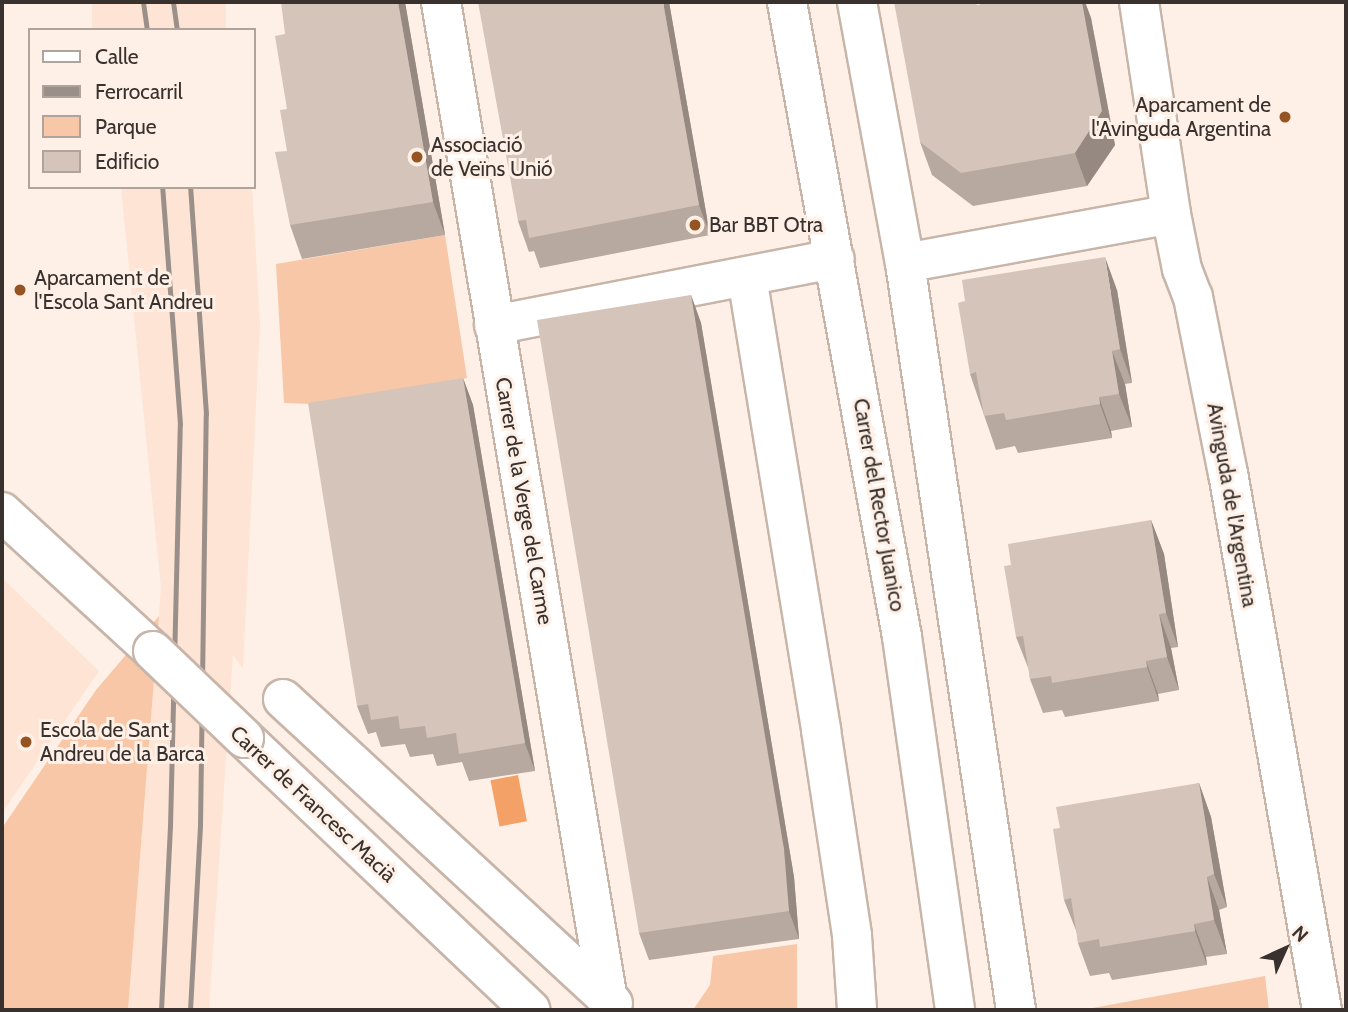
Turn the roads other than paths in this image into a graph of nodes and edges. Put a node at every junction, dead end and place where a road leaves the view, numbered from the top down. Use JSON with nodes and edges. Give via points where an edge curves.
{"nodes":[{"id":1,"x":441,"y":2,"type":"edge"},
{"id":2,"x":787,"y":2,"type":"edge"},
{"id":3,"x":857,"y":2,"type":"edge"},
{"id":4,"x":1139,"y":2,"type":"edge"},
{"id":5,"x":1171,"y":214,"type":"junction"},
{"id":6,"x":835,"y":259,"type":"junction"},
{"id":7,"x":905,"y":262,"type":"junction"},
{"id":8,"x":747,"y":277,"type":"junction"},
{"id":9,"x":494,"y":324,"type":"junction"},
{"id":10,"x":2,"y":512,"type":"edge"},
{"id":11,"x":283,"y":699,"type":"dead end"},
{"id":12,"x":615,"y":1005,"type":"edge"},
{"id":13,"x":531,"y":1010,"type":"edge"},
{"id":14,"x":858,"y":1010,"type":"edge"},
{"id":15,"x":955,"y":1010,"type":"edge"},
{"id":16,"x":1016,"y":1010,"type":"edge"},
{"id":17,"x":1322,"y":1010,"type":"edge"}],
"edges":[{"from":1,"to":9,"type":"street","name":"Carrer de la Verge del Carme"},
{"from":2,"to":6,"type":"street","name":"Carrer del Rector Juanico"},
{"from":3,"to":7,"type":"street"},
{"from":4,"to":5,"type":"street","name":"Avinguda de l'Argentina"},
{"from":5,"to":7,"type":"street"},
{"from":5,"to":17,"type":"street","name":"Avinguda de l'Argentina","via":[[1182,269],[1194,297],[1228,473]]},
{"from":6,"to":8,"type":"street"},
{"from":6,"to":15,"type":"street","name":"Carrer del Rector Juanico","via":[[902,637]]},
{"from":7,"to":16,"type":"street"},
{"from":8,"to":9,"type":"street"},
{"from":8,"to":14,"type":"street","via":[[828,771]]},
{"from":9,"to":12,"type":"street","name":"Carrer de la Verge del Carme"},
{"from":10,"to":13,"type":"street","name":"Carrer de Francesc Macià","bridge":true},
{"from":11,"to":12,"type":"street"}]}
